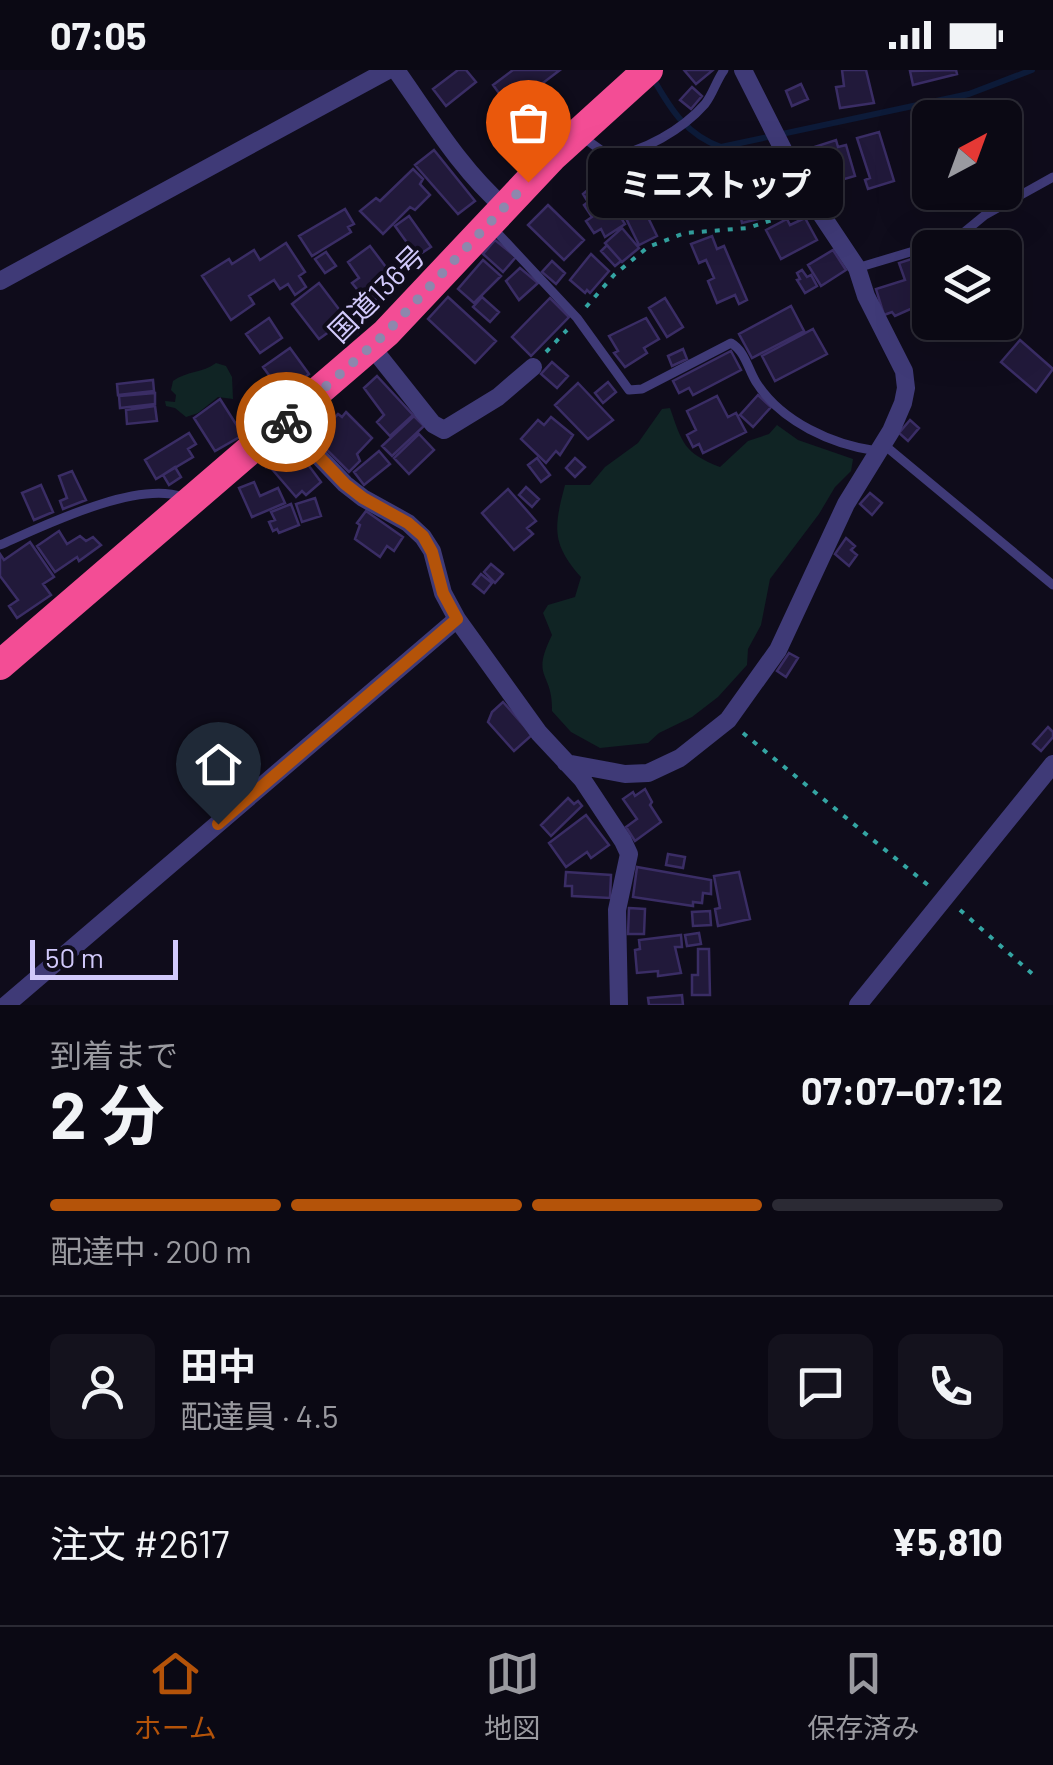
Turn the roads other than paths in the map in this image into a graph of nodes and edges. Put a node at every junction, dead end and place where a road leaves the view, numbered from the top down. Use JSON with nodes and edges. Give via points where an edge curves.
{"nodes":[{"id":1,"x":388,"y":70,"type":"edge"},
{"id":2,"x":396,"y":70,"type":"edge"},
{"id":3,"x":648,"y":70,"type":"edge"},
{"id":4,"x":724,"y":70,"type":"edge"},
{"id":5,"x":743,"y":70,"type":"edge"},
{"id":6,"x":578,"y":132,"type":"junction"},
{"id":7,"x":1053,"y":177,"type":"edge"},
{"id":8,"x":497,"y":216,"type":"junction"},
{"id":9,"x":857,"y":268,"type":"junction"},
{"id":10,"x":0,"y":281,"type":"edge"},
{"id":11,"x":371,"y":346,"type":"junction"},
{"id":12,"x":532,"y":366,"type":"road end"},
{"id":13,"x":286,"y":422,"type":"junction"},
{"id":14,"x":881,"y":448,"type":"junction"},
{"id":15,"x":192,"y":502,"type":"junction"},
{"id":16,"x":0,"y":545,"type":"edge"},
{"id":17,"x":1053,"y":585,"type":"edge"},
{"id":18,"x":457,"y":619,"type":"junction"},
{"id":19,"x":0,"y":666,"type":"edge"},
{"id":20,"x":566,"y":763,"type":"junction"},
{"id":21,"x":1053,"y":764,"type":"edge"},
{"id":22,"x":7,"y":1001,"type":"edge"},
{"id":23,"x":620,"y":1005,"type":"edge"},
{"id":24,"x":858,"y":1005,"type":"edge"}],
"edges":[{"from":1,"to":10,"type":"street"},
{"from":2,"to":8,"type":"street","via":[[486,191]]},
{"from":3,"to":6,"type":"highway","name":"国道136号"},
{"from":4,"to":6,"type":"lane","via":[[706,103],[663,137],[609,156]]},
{"from":5,"to":9,"type":"street","via":[[781,148]]},
{"from":6,"to":8,"type":"highway","name":"国道136号"},
{"from":7,"to":9,"type":"lane","via":[[984,215],[958,238]]},
{"from":8,"to":11,"type":"highway","name":"国道136号"},
{"from":8,"to":14,"type":"lane","via":[[629,390],[731,343],[760,387],[801,424],[831,440]]},
{"from":9,"to":14,"type":"street","via":[[904,371],[903,403]]},
{"from":11,"to":12,"type":"street","via":[[444,430],[498,397]]},
{"from":11,"to":13,"type":"highway","name":"国道136号"},
{"from":13,"to":15,"type":"highway","name":"国道136号"},
{"from":13,"to":18,"type":"street","via":[[345,484],[423,536]]},
{"from":14,"to":17,"type":"lane"},
{"from":14,"to":20,"type":"street","via":[[846,504],[768,668],[728,720],[680,758],[648,772]]},
{"from":15,"to":16,"type":"lane","via":[[165,493],[109,502]]},
{"from":15,"to":19,"type":"highway","name":"国道136号"},
{"from":18,"to":20,"type":"street"},
{"from":18,"to":22,"type":"street"},
{"from":20,"to":23,"type":"street","via":[[628,854],[617,910]]},
{"from":21,"to":24,"type":"street"}]}
